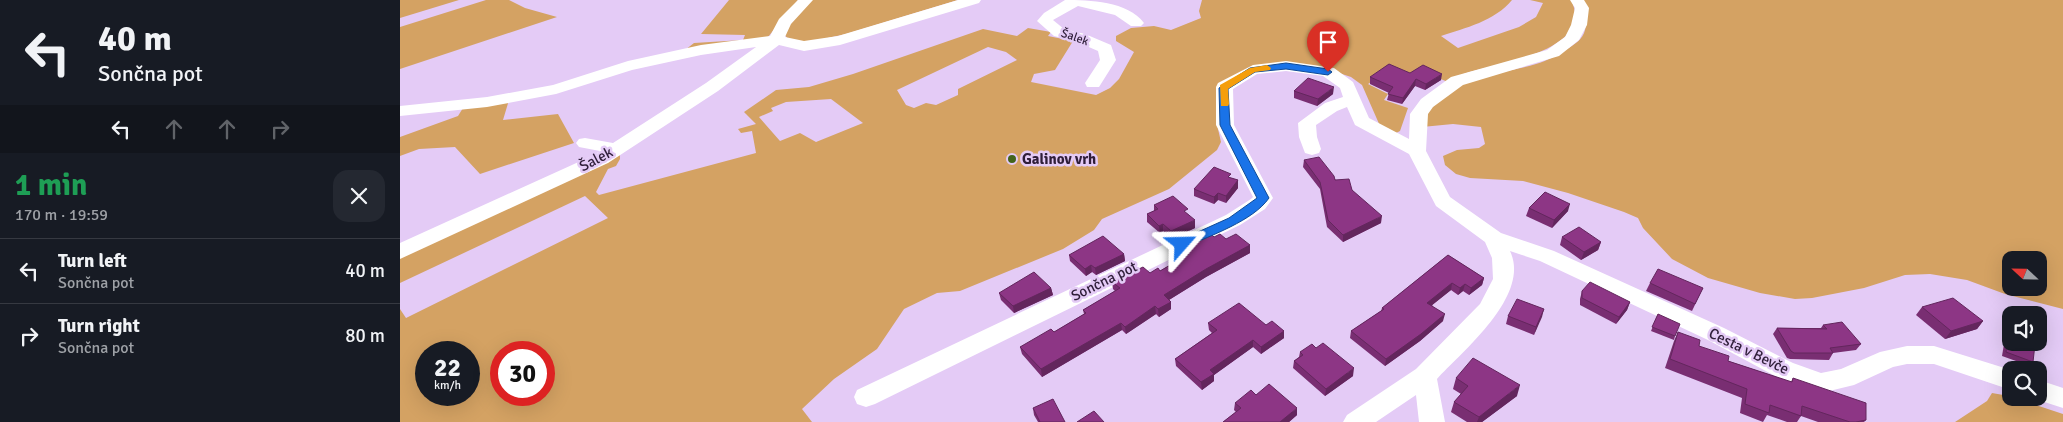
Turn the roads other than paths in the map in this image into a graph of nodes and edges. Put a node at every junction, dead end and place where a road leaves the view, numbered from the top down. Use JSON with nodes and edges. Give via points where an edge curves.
{"nodes":[{"id":1,"x":806,"y":0,"type":"edge"},
{"id":2,"x":974,"y":0,"type":"edge"},
{"id":3,"x":1074,"y":0,"type":"edge"},
{"id":4,"x":1577,"y":0,"type":"edge"},
{"id":5,"x":1136,"y":23,"type":"dead end"},
{"id":6,"x":776,"y":40,"type":"junction"},
{"id":7,"x":1093,"y":83,"type":"dead end"},
{"id":8,"x":1352,"y":99,"type":"junction"},
{"id":9,"x":400,"y":111,"type":"edge"},
{"id":10,"x":585,"y":143,"type":"dead end"},
{"id":11,"x":616,"y":149,"type":"junction"},
{"id":12,"x":1312,"y":149,"type":"dead end"},
{"id":13,"x":1417,"y":151,"type":"junction"},
{"id":14,"x":1494,"y":238,"type":"junction"},
{"id":15,"x":400,"y":252,"type":"edge"},
{"id":16,"x":1425,"y":376,"type":"junction"},
{"id":17,"x":2002,"y":377,"type":"edge"},
{"id":18,"x":2047,"y":393,"type":"edge"},
{"id":19,"x":866,"y":398,"type":"dead end"},
{"id":20,"x":2063,"y":398,"type":"edge"},
{"id":21,"x":1356,"y":422,"type":"edge"},
{"id":22,"x":1432,"y":422,"type":"edge"}],
"edges":[{"from":1,"to":6,"type":"street","via":[[784,22]]},
{"from":2,"to":6,"type":"street","via":[[840,40],[804,46]]},
{"from":3,"to":5,"type":"street","name":"Šalek","via":[[1120,12]]},
{"from":3,"to":7,"type":"street","name":"Šalek","via":[[1045,21],[1059,33],[1104,48],[1108,60]]},
{"from":4,"to":13,"type":"street","via":[[1582,8],[1579,25],[1571,40],[1553,53],[1456,81],[1427,103],[1419,114]]},
{"from":6,"to":9,"type":"street","via":[[701,50],[628,66],[530,94]]},
{"from":6,"to":11,"type":"street","name":"Šalek","via":[[712,87]]},
{"from":8,"to":12,"type":"street","via":[[1331,107],[1307,124]]},
{"from":8,"to":13,"type":"street","name":"Sončna pot","via":[[1361,121]]},
{"from":8,"to":19,"type":"street","name":"Sončna pot","via":[[1347,86],[1328,72],[1286,66],[1253,70],[1238,78],[1224,88],[1225,125],[1263,198],[1258,204],[1233,220]]},
{"from":10,"to":11,"type":"street"},
{"from":11,"to":15,"type":"street","name":"Šalek","via":[[601,159]]},
{"from":13,"to":14,"type":"street","name":"Cesta v Bevče","via":[[1443,201]]},
{"from":14,"to":16,"type":"street","via":[[1503,258],[1504,279],[1490,309]]},
{"from":14,"to":17,"type":"street","name":"Cesta v Bevče","via":[[1547,256],[1716,334],[1785,370],[1821,383],[1845,378],[1888,359],[1916,355],[1934,355]]},
{"from":16,"to":21,"type":"street"},
{"from":16,"to":22,"type":"street"},
{"from":18,"to":20,"type":"street"}]}
